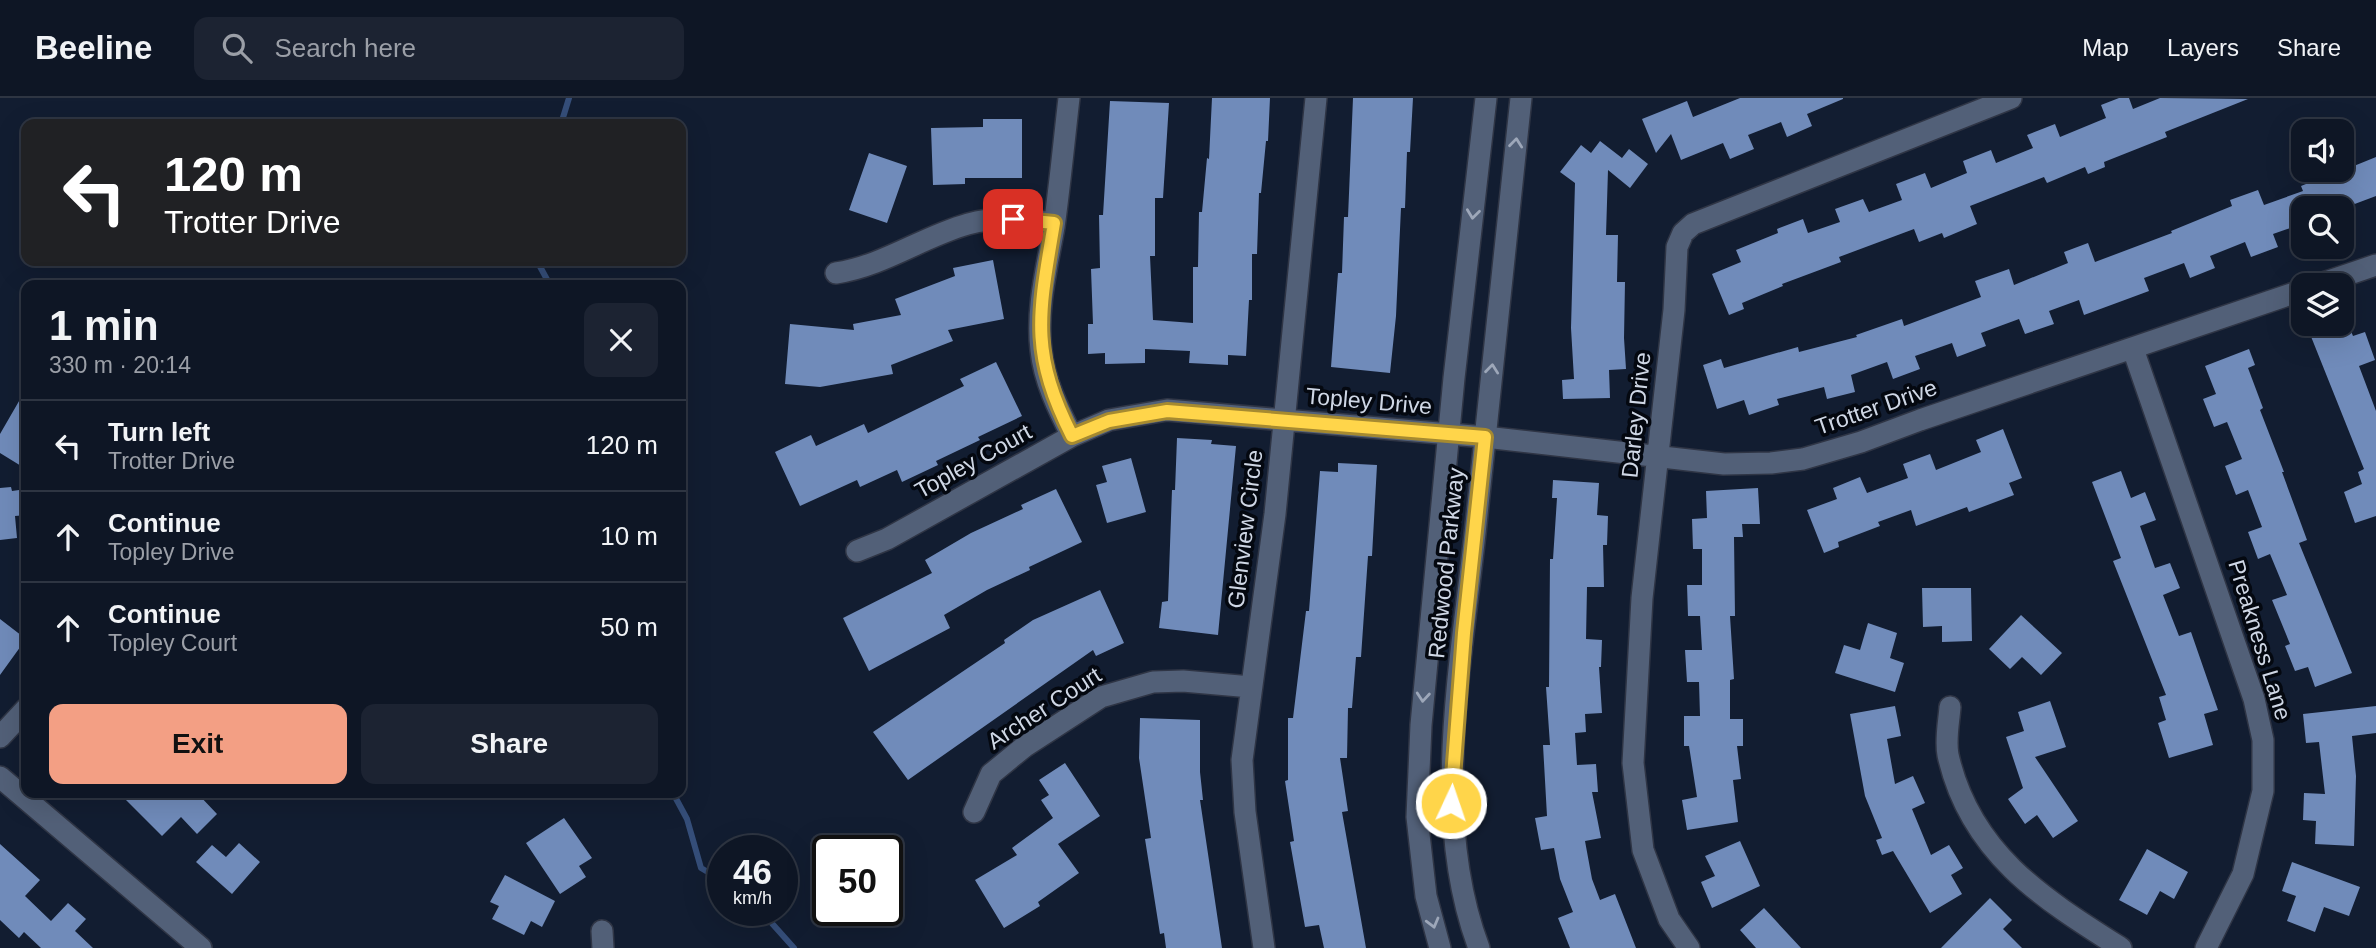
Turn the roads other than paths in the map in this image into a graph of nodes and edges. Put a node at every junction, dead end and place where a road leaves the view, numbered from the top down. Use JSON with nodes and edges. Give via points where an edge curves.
{"nodes":[{"id":1,"x":1069,"y":98,"type":"edge"},
{"id":2,"x":1316,"y":98,"type":"edge"},
{"id":3,"x":1486,"y":98,"type":"edge"},
{"id":4,"x":1521,"y":98,"type":"edge"},
{"id":5,"x":2011,"y":98,"type":"edge"},
{"id":6,"x":1054,"y":223,"type":"junction"},
{"id":7,"x":2376,"y":265,"type":"edge"},
{"id":8,"x":836,"y":273,"type":"dead end"},
{"id":9,"x":2352,"y":273,"type":"edge"},
{"id":10,"x":2291,"y":294,"type":"edge"},
{"id":11,"x":2133,"y":349,"type":"junction"},
{"id":12,"x":1284,"y":420,"type":"junction"},
{"id":13,"x":1449,"y":435,"type":"junction"},
{"id":14,"x":1072,"y":436,"type":"junction"},
{"id":15,"x":1485,"y":437,"type":"junction"},
{"id":16,"x":1658,"y":456,"type":"junction"},
{"id":17,"x":857,"y":551,"type":"dead end"},
{"id":18,"x":1251,"y":687,"type":"junction"},
{"id":19,"x":1950,"y":707,"type":"dead end"},
{"id":20,"x":21,"y":714,"type":"edge"},
{"id":21,"x":0,"y":737,"type":"edge"},
{"id":22,"x":0,"y":777,"type":"edge"},
{"id":23,"x":21,"y":795,"type":"edge"},
{"id":24,"x":25,"y":798,"type":"edge"},
{"id":25,"x":974,"y":812,"type":"dead end"},
{"id":26,"x":201,"y":948,"type":"edge"},
{"id":27,"x":1265,"y":948,"type":"edge"},
{"id":28,"x":1440,"y":948,"type":"edge"},
{"id":29,"x":1479,"y":948,"type":"edge"},
{"id":30,"x":1689,"y":948,"type":"edge"},
{"id":31,"x":2121,"y":948,"type":"edge"},
{"id":32,"x":2206,"y":948,"type":"edge"}],
"edges":[{"from":1,"to":6,"type":"street"},
{"from":2,"to":12,"type":"street","name":"Glenview Circle"},
{"from":3,"to":13,"type":"street","name":"Redwood Parkway","one_way":true},
{"from":15,"to":4,"type":"street","name":"Redwood Parkway","one_way":true},
{"from":5,"to":16,"type":"street","name":"Darley Drive","via":[[1693,224],[1683,233],[1677,247]]},
{"from":6,"to":8,"type":"street","via":[[1028,219],[970,223],[859,269]]},
{"from":6,"to":14,"type":"street","via":[[1040,313],[1041,351],[1057,406]]},
{"from":7,"to":9,"type":"street"},
{"from":10,"to":11,"type":"street","name":"Trotter Drive"},
{"from":11,"to":16,"type":"street","name":"Trotter Drive","via":[[1803,459],[1724,464]]},
{"from":11,"to":32,"type":"street","name":"Preakness Lane","via":[[2254,699],[2263,740],[2263,791],[2243,874]]},
{"from":12,"to":13,"type":"street","name":"Topley Drive"},
{"from":12,"to":14,"type":"street","name":"Topley Court","via":[[1167,411],[1109,421]]},
{"from":12,"to":18,"type":"street","name":"Glenview Circle"},
{"from":13,"to":15,"type":"street","name":"Trotter Drive"},
{"from":13,"to":28,"type":"street","name":"Redwood Parkway","one_way":true,"via":[[1420,725],[1416,817],[1426,896]]},
{"from":14,"to":17,"type":"street","name":"Topley Court","via":[[887,540]]},
{"from":15,"to":16,"type":"street","name":"Trotter Drive"},
{"from":15,"to":29,"type":"street","name":"Redwood Parkway","via":[[1451,803],[1458,874]]},
{"from":16,"to":30,"type":"street","name":"Darley Drive","via":[[1642,598],[1633,763],[1643,850],[1669,919]]},
{"from":18,"to":25,"type":"street","name":"Archer Court","via":[[1153,682],[1101,697],[991,774]]},
{"from":18,"to":27,"type":"street","name":"Glenview Circle","via":[[1242,760]]},
{"from":19,"to":31,"type":"street","via":[[1948,752],[1977,828],[2003,862],[2057,907]]},
{"from":20,"to":21,"type":"street"},
{"from":22,"to":23,"type":"street"},
{"from":24,"to":26,"type":"street"}]}
